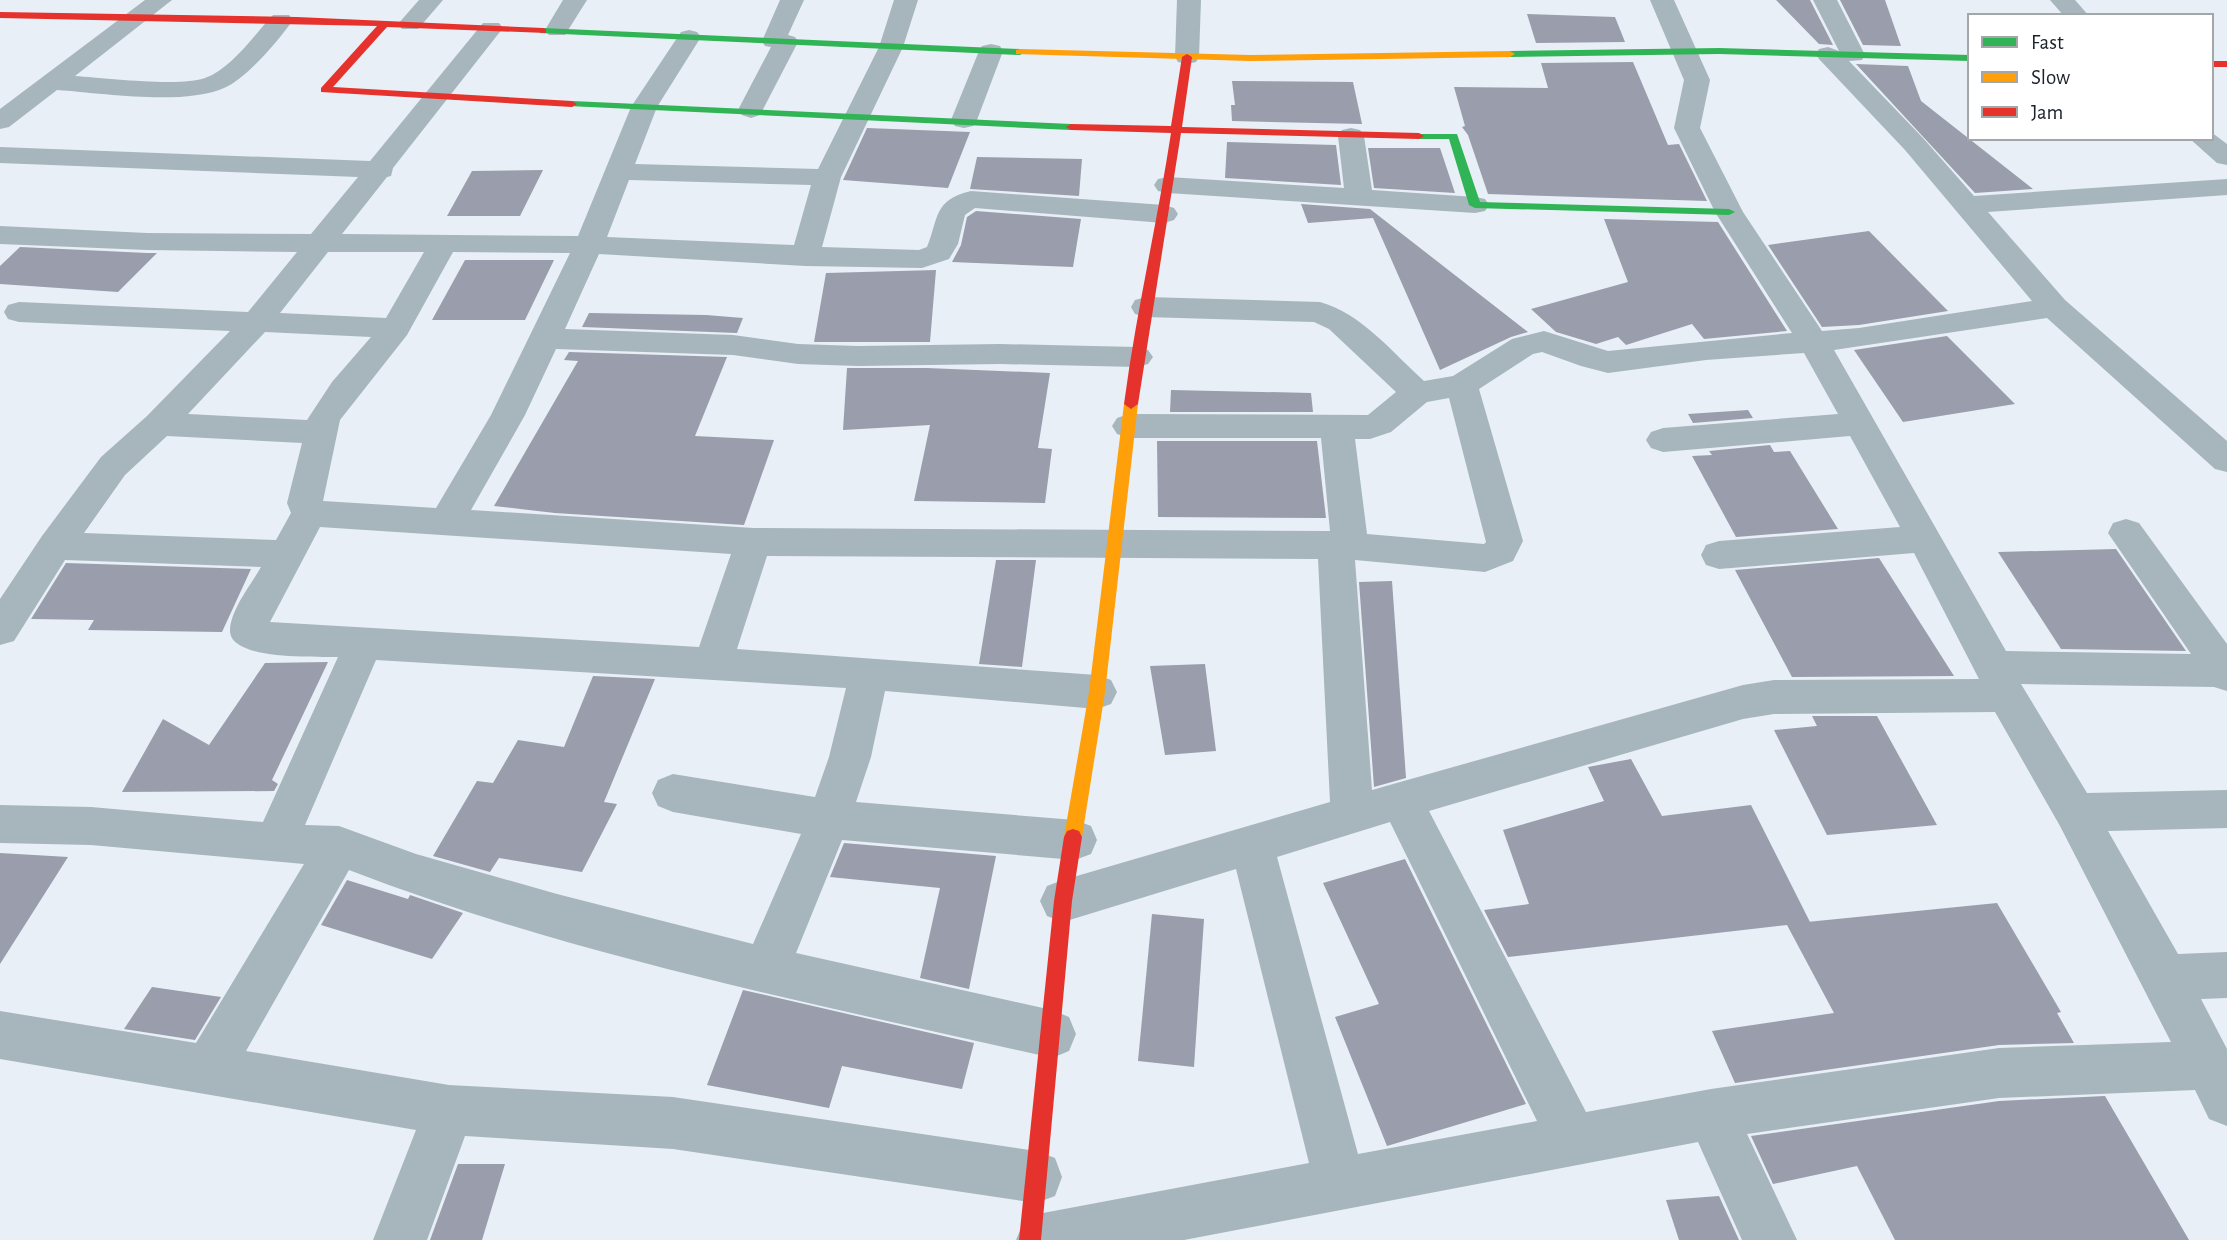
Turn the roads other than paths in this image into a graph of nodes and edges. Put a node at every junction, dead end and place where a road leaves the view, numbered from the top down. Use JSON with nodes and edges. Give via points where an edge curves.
{"nodes":[{"id":1,"x":431,"y":0,"type":"edge"},
{"id":2,"x":575,"y":0,"type":"edge"},
{"id":3,"x":792,"y":0,"type":"edge"},
{"id":4,"x":906,"y":0,"type":"edge"},
{"id":5,"x":1189,"y":0,"type":"edge"},
{"id":6,"x":1662,"y":0,"type":"edge"},
{"id":7,"x":1825,"y":0,"type":"edge"},
{"id":8,"x":2062,"y":0,"type":"edge"},
{"id":9,"x":151,"y":8,"type":"edge"},
{"id":10,"x":2075,"y":14,"type":"edge"},
{"id":11,"x":0,"y":15,"type":"edge"},
{"id":12,"x":281,"y":20,"type":"junction"},
{"id":13,"x":386,"y":23,"type":"junction"},
{"id":14,"x":410,"y":24,"type":"junction"},
{"id":15,"x":491,"y":28,"type":"junction"},
{"id":16,"x":557,"y":30,"type":"junction"},
{"id":17,"x":689,"y":37,"type":"junction"},
{"id":18,"x":780,"y":42,"type":"junction"},
{"id":19,"x":891,"y":47,"type":"junction"},
{"id":20,"x":991,"y":51,"type":"junction"},
{"id":21,"x":1686,"y":51,"type":"junction"},
{"id":22,"x":1841,"y":55,"type":"junction"},
{"id":23,"x":1187,"y":57,"type":"junction"},
{"id":24,"x":1968,"y":58,"type":"edge"},
{"id":25,"x":54,"y":82,"type":"junction"},
{"id":26,"x":438,"y":98,"type":"junction"},
{"id":27,"x":644,"y":107,"type":"junction"},
{"id":28,"x":751,"y":110,"type":"junction"},
{"id":29,"x":855,"y":116,"type":"junction"},
{"id":30,"x":964,"y":120,"type":"junction"},
{"id":31,"x":0,"y":121,"type":"edge"},
{"id":32,"x":1174,"y":130,"type":"junction"},
{"id":33,"x":1351,"y":136,"type":"junction"},
{"id":34,"x":2205,"y":140,"type":"edge"},
{"id":35,"x":0,"y":155,"type":"edge"},
{"id":36,"x":2227,"y":157,"type":"edge"},
{"id":37,"x":381,"y":170,"type":"junction"},
{"id":38,"x":619,"y":172,"type":"junction"},
{"id":39,"x":827,"y":177,"type":"junction"},
{"id":40,"x":1168,"y":185,"type":"junction"},
{"id":41,"x":2227,"y":187,"type":"edge"},
{"id":42,"x":1359,"y":197,"type":"junction"},
{"id":43,"x":1475,"y":205,"type":"junction"},
{"id":44,"x":1967,"y":205,"type":"junction"},
{"id":45,"x":1730,"y":212,"type":"junction"},
{"id":46,"x":1164,"y":214,"type":"junction"},
{"id":47,"x":0,"y":235,"type":"edge"},
{"id":48,"x":443,"y":244,"type":"junction"},
{"id":49,"x":321,"y":245,"type":"junction"},
{"id":50,"x":589,"y":245,"type":"junction"},
{"id":51,"x":805,"y":257,"type":"junction"},
{"id":52,"x":1146,"y":307,"type":"junction"},
{"id":53,"x":2054,"y":307,"type":"junction"},
{"id":54,"x":19,"y":312,"type":"dead end"},
{"id":55,"x":256,"y":323,"type":"junction"},
{"id":56,"x":396,"y":328,"type":"junction"},
{"id":57,"x":543,"y":338,"type":"junction"},
{"id":58,"x":1814,"y":342,"type":"junction"},
{"id":59,"x":1137,"y":357,"type":"junction"},
{"id":60,"x":1462,"y":385,"type":"junction"},
{"id":61,"x":1417,"y":393,"type":"junction"},
{"id":62,"x":159,"y":424,"type":"junction"},
{"id":63,"x":1860,"y":424,"type":"junction"},
{"id":64,"x":1129,"y":426,"type":"junction"},
{"id":65,"x":1337,"y":428,"type":"junction"},
{"id":66,"x":321,"y":432,"type":"junction"},
{"id":67,"x":1663,"y":440,"type":"dead end"},
{"id":68,"x":2227,"y":460,"type":"edge"},
{"id":69,"x":309,"y":513,"type":"junction"},
{"id":70,"x":447,"y":521,"type":"junction"},
{"id":71,"x":2126,"y":533,"type":"dead end"},
{"id":72,"x":1925,"y":538,"type":"junction"},
{"id":73,"x":753,"y":542,"type":"junction"},
{"id":74,"x":1114,"y":542,"type":"junction"},
{"id":75,"x":55,"y":546,"type":"junction"},
{"id":76,"x":1343,"y":546,"type":"junction"},
{"id":77,"x":286,"y":554,"type":"junction"},
{"id":78,"x":1719,"y":555,"type":"dead end"},
{"id":79,"x":0,"y":630,"type":"edge"},
{"id":80,"x":363,"y":645,"type":"junction"},
{"id":81,"x":713,"y":663,"type":"junction"},
{"id":82,"x":2226,"y":672,"type":"edge"},
{"id":83,"x":869,"y":673,"type":"junction"},
{"id":84,"x":2000,"y":681,"type":"junction"},
{"id":85,"x":1097,"y":692,"type":"junction"},
{"id":86,"x":673,"y":793,"type":"dead end"},
{"id":87,"x":1401,"y":800,"type":"junction"},
{"id":88,"x":2227,"y":809,"type":"edge"},
{"id":89,"x":2075,"y":811,"type":"junction"},
{"id":90,"x":1352,"y":816,"type":"junction"},
{"id":91,"x":829,"y":820,"type":"junction"},
{"id":92,"x":0,"y":824,"type":"edge"},
{"id":93,"x":1074,"y":840,"type":"junction"},
{"id":94,"x":275,"y":843,"type":"junction"},
{"id":95,"x":339,"y":846,"type":"junction"},
{"id":96,"x":1252,"y":846,"type":"junction"},
{"id":97,"x":1063,"y":901,"type":"junction"},
{"id":98,"x":766,"y":969,"type":"junction"},
{"id":99,"x":2227,"y":975,"type":"edge"},
{"id":100,"x":2165,"y":978,"type":"junction"},
{"id":101,"x":1052,"y":1034,"type":"junction"},
{"id":102,"x":0,"y":1035,"type":"edge"},
{"id":103,"x":208,"y":1069,"type":"junction"},
{"id":104,"x":2217,"y":1083,"type":"edge"},
{"id":105,"x":449,"y":1110,"type":"junction"},
{"id":106,"x":1711,"y":1114,"type":"junction"},
{"id":107,"x":1573,"y":1140,"type":"junction"},
{"id":108,"x":1036,"y":1177,"type":"junction"},
{"id":109,"x":1340,"y":1183,"type":"junction"},
{"id":110,"x":400,"y":1240,"type":"edge"},
{"id":111,"x":1030,"y":1240,"type":"edge"},
{"id":112,"x":1043,"y":1240,"type":"edge"},
{"id":113,"x":1770,"y":1240,"type":"edge"}],
"edges":[{"from":1,"to":14,"type":"street"},
{"from":2,"to":16,"type":"street"},
{"from":3,"to":18,"type":"street"},
{"from":4,"to":19,"type":"street"},
{"from":5,"to":23,"type":"street"},
{"from":6,"to":21,"type":"street"},
{"from":7,"to":22,"type":"street"},
{"from":8,"to":10,"type":"street"},
{"from":9,"to":11,"type":"street"},
{"from":9,"to":12,"type":"street"},
{"from":9,"to":25,"type":"street"},
{"from":12,"to":13,"type":"street"},
{"from":12,"to":25,"type":"street","via":[[208,86]]},
{"from":13,"to":14,"type":"street"},
{"from":13,"to":26,"type":"street","via":[[325,90]]},
{"from":14,"to":15,"type":"street"},
{"from":15,"to":16,"type":"street"},
{"from":15,"to":26,"type":"street"},
{"from":16,"to":17,"type":"street"},
{"from":17,"to":18,"type":"street"},
{"from":17,"to":27,"type":"street"},
{"from":18,"to":19,"type":"street"},
{"from":18,"to":28,"type":"street"},
{"from":19,"to":20,"type":"street"},
{"from":19,"to":29,"type":"street"},
{"from":20,"to":23,"type":"street"},
{"from":20,"to":30,"type":"street"},
{"from":21,"to":22,"type":"street"},
{"from":21,"to":23,"type":"street"},
{"from":21,"to":45,"type":"street","via":[[1697,80],[1687,128]]},
{"from":22,"to":24,"type":"street"},
{"from":22,"to":44,"type":"street"},
{"from":23,"to":32,"type":"street"},
{"from":25,"to":31,"type":"street"},
{"from":26,"to":27,"type":"street"},
{"from":26,"to":37,"type":"street"},
{"from":27,"to":28,"type":"street"},
{"from":27,"to":38,"type":"street"},
{"from":28,"to":29,"type":"street"},
{"from":29,"to":30,"type":"street"},
{"from":29,"to":39,"type":"street"},
{"from":30,"to":32,"type":"street"},
{"from":32,"to":33,"type":"street"},
{"from":32,"to":40,"type":"street"},
{"from":33,"to":42,"type":"street"},
{"from":33,"to":43,"type":"street","via":[[1453,136]]},
{"from":34,"to":36,"type":"street"},
{"from":35,"to":37,"type":"street"},
{"from":37,"to":49,"type":"street"},
{"from":38,"to":39,"type":"street"},
{"from":38,"to":50,"type":"street"},
{"from":39,"to":51,"type":"street"},
{"from":40,"to":42,"type":"street"},
{"from":40,"to":46,"type":"street"},
{"from":41,"to":44,"type":"street"},
{"from":42,"to":43,"type":"street"},
{"from":43,"to":45,"type":"street"},
{"from":44,"to":53,"type":"street"},
{"from":45,"to":58,"type":"street"},
{"from":46,"to":51,"type":"street","via":[[971,199],[950,212],[942,248],[934,256]]},
{"from":46,"to":52,"type":"street"},
{"from":47,"to":49,"type":"street"},
{"from":48,"to":49,"type":"street"},
{"from":48,"to":50,"type":"street"},
{"from":48,"to":56,"type":"street"},
{"from":49,"to":55,"type":"street"},
{"from":50,"to":51,"type":"street"},
{"from":50,"to":57,"type":"street"},
{"from":52,"to":59,"type":"street"},
{"from":52,"to":61,"type":"street","via":[[1320,312],[1340,322]]},
{"from":53,"to":58,"type":"street"},
{"from":53,"to":68,"type":"street"},
{"from":54,"to":55,"type":"street"},
{"from":55,"to":56,"type":"street"},
{"from":55,"to":62,"type":"street"},
{"from":56,"to":66,"type":"street","via":[[332,405]]},
{"from":57,"to":59,"type":"street","via":[[733,345],[846,356]]},
{"from":57,"to":70,"type":"street","via":[[508,415]]},
{"from":58,"to":60,"type":"street","via":[[1608,362],[1544,341],[1523,346]]},
{"from":58,"to":63,"type":"street"},
{"from":59,"to":64,"type":"street"},
{"from":60,"to":61,"type":"street"},
{"from":60,"to":76,"type":"street","via":[[1505,541],[1503,549],[1474,559]]},
{"from":61,"to":65,"type":"street","via":[[1379,424]]},
{"from":62,"to":66,"type":"street"},
{"from":62,"to":75,"type":"street","via":[[113,466]]},
{"from":63,"to":67,"type":"street"},
{"from":63,"to":72,"type":"street"},
{"from":64,"to":65,"type":"street"},
{"from":64,"to":74,"type":"street"},
{"from":65,"to":76,"type":"street"},
{"from":66,"to":69,"type":"street","via":[[305,503]]},
{"from":69,"to":70,"type":"street"},
{"from":69,"to":77,"type":"street"},
{"from":70,"to":73,"type":"street"},
{"from":71,"to":82,"type":"street"},
{"from":72,"to":78,"type":"street"},
{"from":72,"to":84,"type":"street"},
{"from":73,"to":74,"type":"street"},
{"from":73,"to":81,"type":"street"},
{"from":74,"to":76,"type":"street"},
{"from":74,"to":85,"type":"street"},
{"from":75,"to":77,"type":"street"},
{"from":75,"to":79,"type":"street"},
{"from":76,"to":90,"type":"street"},
{"from":77,"to":80,"type":"street","via":[[252,618],[249,633],[262,639]]},
{"from":80,"to":81,"type":"street"},
{"from":80,"to":94,"type":"street"},
{"from":81,"to":83,"type":"street"},
{"from":82,"to":84,"type":"street"},
{"from":83,"to":85,"type":"street"},
{"from":83,"to":91,"type":"street","via":[[850,757]]},
{"from":84,"to":87,"type":"street","via":[[1742,702]]},
{"from":84,"to":89,"type":"street"},
{"from":85,"to":93,"type":"street"},
{"from":86,"to":91,"type":"street"},
{"from":87,"to":90,"type":"street"},
{"from":87,"to":107,"type":"street"},
{"from":88,"to":89,"type":"street"},
{"from":89,"to":100,"type":"street"},
{"from":90,"to":96,"type":"street"},
{"from":91,"to":93,"type":"street"},
{"from":91,"to":98,"type":"street"},
{"from":92,"to":94,"type":"street","via":[[91,826]]},
{"from":93,"to":97,"type":"street"},
{"from":94,"to":95,"type":"street"},
{"from":95,"to":98,"type":"street","via":[[416,875],[557,916]]},
{"from":95,"to":103,"type":"street"},
{"from":96,"to":97,"type":"street"},
{"from":96,"to":109,"type":"street"},
{"from":97,"to":101,"type":"street"},
{"from":98,"to":101,"type":"street"},
{"from":99,"to":100,"type":"street"},
{"from":100,"to":104,"type":"street"},
{"from":101,"to":108,"type":"street"},
{"from":102,"to":103,"type":"street"},
{"from":103,"to":105,"type":"street"},
{"from":104,"to":106,"type":"street","via":[[1999,1073]]},
{"from":105,"to":108,"type":"street","via":[[673,1123]]},
{"from":105,"to":110,"type":"street"},
{"from":106,"to":107,"type":"street"},
{"from":106,"to":113,"type":"street"},
{"from":107,"to":109,"type":"street"},
{"from":108,"to":111,"type":"street"},
{"from":109,"to":112,"type":"street"}]}
